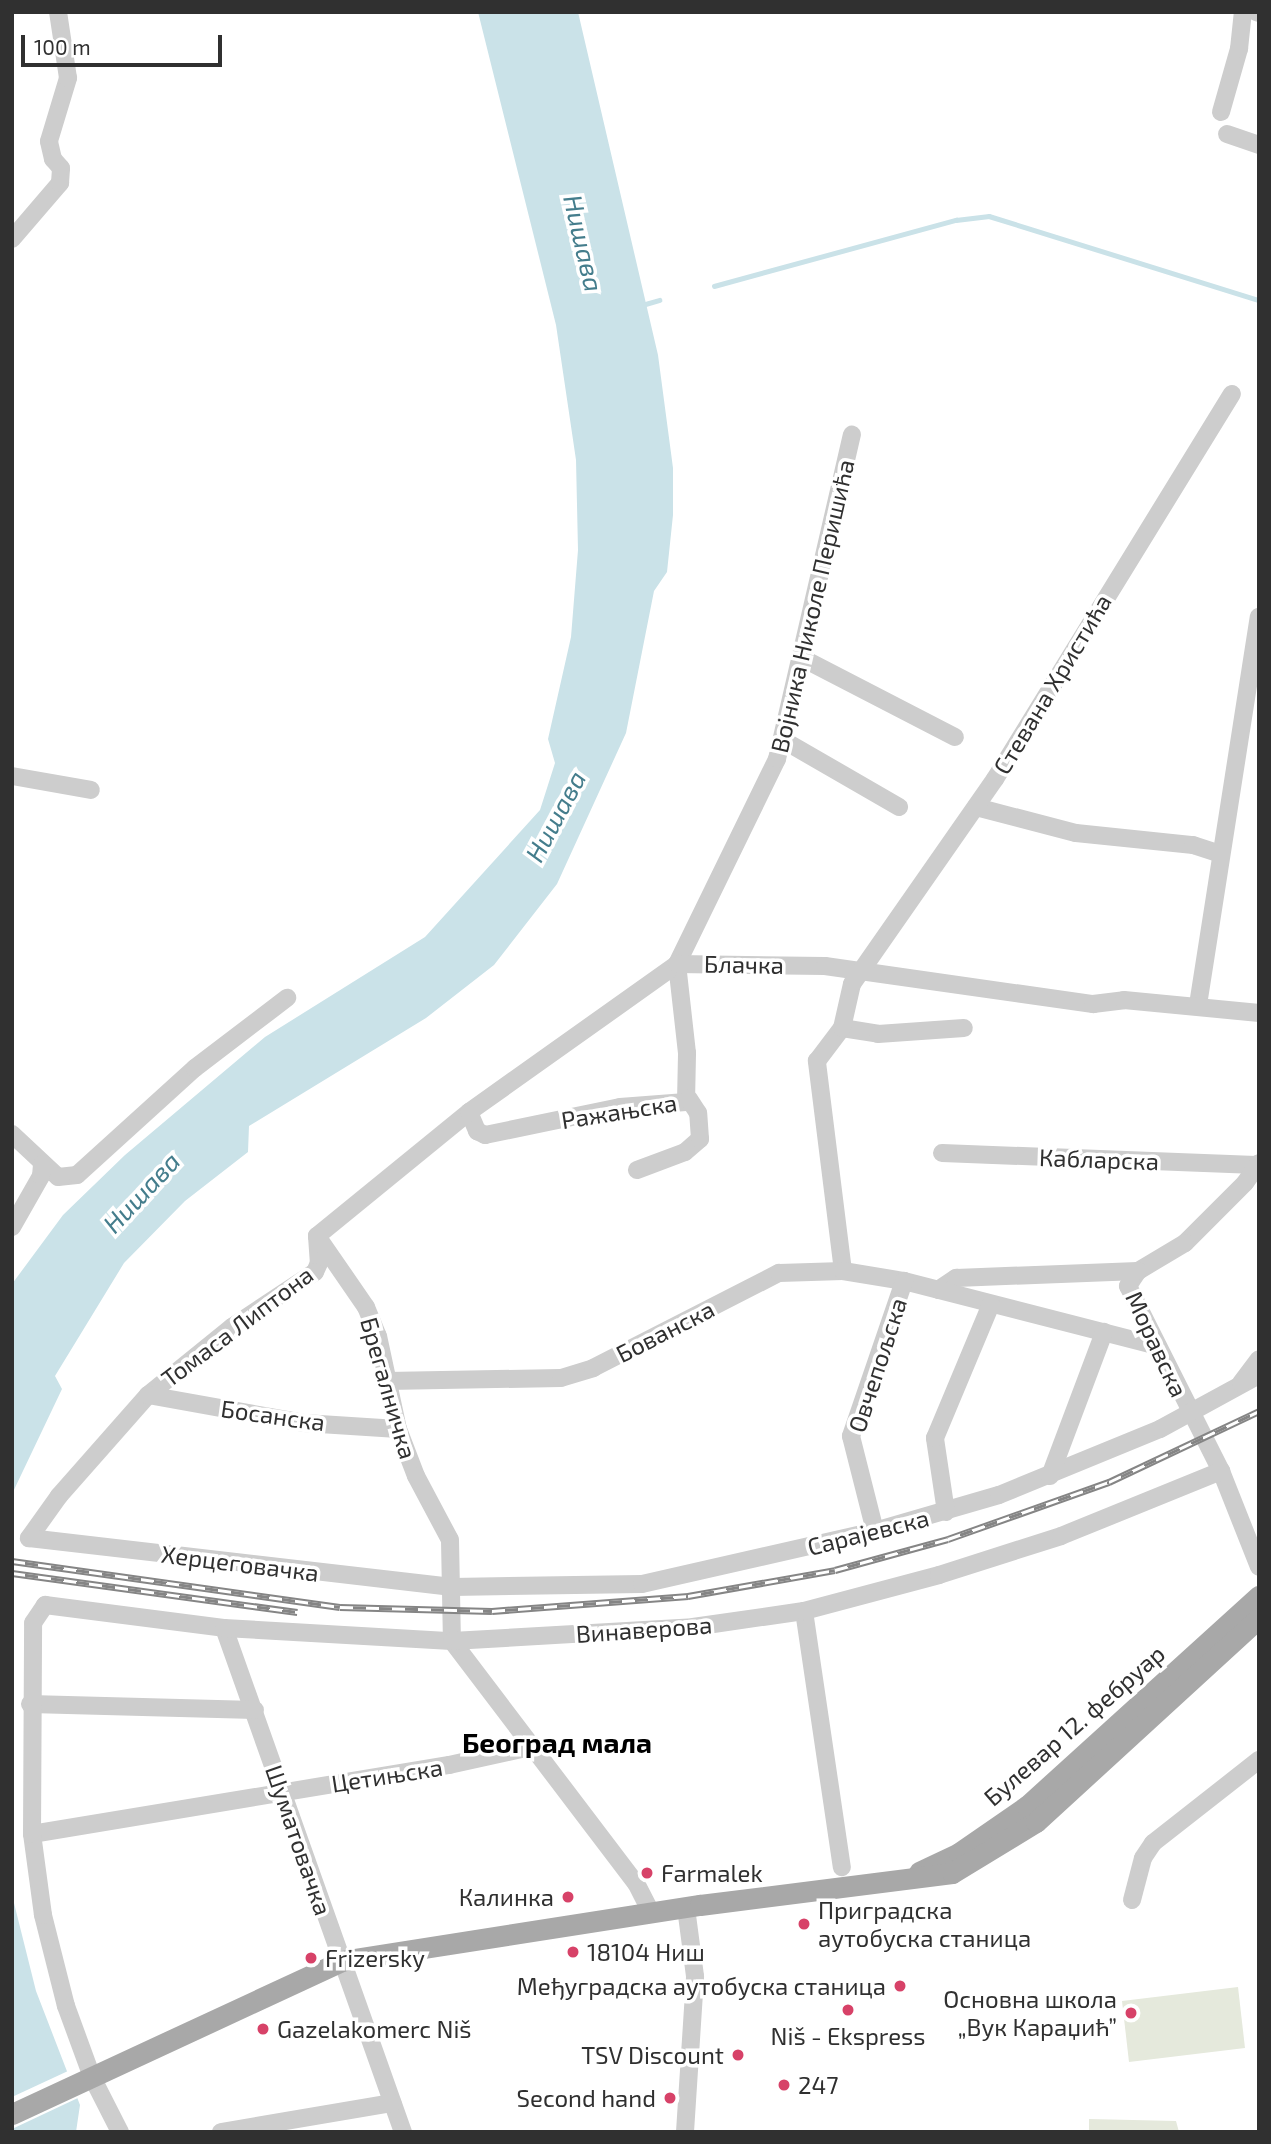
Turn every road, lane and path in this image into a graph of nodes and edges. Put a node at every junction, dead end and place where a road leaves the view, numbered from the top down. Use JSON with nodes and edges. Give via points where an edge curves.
{"nodes":[{"id":1,"x":58,"y":12,"type":"edge"},
{"id":2,"x":1243,"y":12,"type":"edge"},
{"id":3,"x":1221,"y":112,"type":"dead end"},
{"id":4,"x":1227,"y":134,"type":"dead end"},
{"id":5,"x":1259,"y":145,"type":"edge"},
{"id":6,"x":12,"y":239,"type":"edge"},
{"id":7,"x":1232,"y":394,"type":"dead end"},
{"id":8,"x":852,"y":435,"type":"dead end"},
{"id":9,"x":1259,"y":617,"type":"edge"},
{"id":10,"x":802,"y":658,"type":"junction"},
{"id":11,"x":955,"y":737,"type":"dead end"},
{"id":12,"x":783,"y":740,"type":"junction"},
{"id":13,"x":12,"y":776,"type":"edge"},
{"id":14,"x":91,"y":790,"type":"dead end"},
{"id":15,"x":899,"y":807,"type":"dead end"},
{"id":16,"x":976,"y":807,"type":"junction"},
{"id":17,"x":1221,"y":854,"type":"junction"},
{"id":18,"x":677,"y":964,"type":"junction"},
{"id":19,"x":863,"y":969,"type":"junction"},
{"id":20,"x":287,"y":998,"type":"dead end"},
{"id":21,"x":1198,"y":1005,"type":"junction"},
{"id":22,"x":1259,"y":1013,"type":"edge"},
{"id":23,"x":842,"y":1028,"type":"junction"},
{"id":24,"x":964,"y":1028,"type":"dead end"},
{"id":25,"x":689,"y":1099,"type":"junction"},
{"id":26,"x":469,"y":1112,"type":"junction"},
{"id":27,"x":12,"y":1134,"type":"edge"},
{"id":28,"x":942,"y":1153,"type":"dead end"},
{"id":29,"x":42,"y":1164,"type":"junction"},
{"id":30,"x":1257,"y":1164,"type":"edge"},
{"id":31,"x":637,"y":1170,"type":"dead end"},
{"id":32,"x":12,"y":1227,"type":"edge"},
{"id":33,"x":317,"y":1236,"type":"junction"},
{"id":34,"x":843,"y":1271,"type":"junction"},
{"id":35,"x":1138,"y":1271,"type":"junction"},
{"id":36,"x":904,"y":1281,"type":"junction"},
{"id":37,"x":938,"y":1290,"type":"junction"},
{"id":38,"x":991,"y":1304,"type":"junction"},
{"id":39,"x":1104,"y":1332,"type":"junction"},
{"id":40,"x":1158,"y":1346,"type":"junction"},
{"id":41,"x":1259,"y":1359,"type":"edge"},
{"id":42,"x":1259,"y":1376,"type":"edge"},
{"id":43,"x":387,"y":1381,"type":"junction"},
{"id":44,"x":1241,"y":1383,"type":"junction"},
{"id":45,"x":148,"y":1395,"type":"junction"},
{"id":46,"x":1190,"y":1415,"type":"junction"},
{"id":47,"x":398,"y":1429,"type":"junction"},
{"id":48,"x":1221,"y":1471,"type":"junction"},
{"id":49,"x":1050,"y":1476,"type":"junction"},
{"id":50,"x":946,"y":1512,"type":"junction"},
{"id":51,"x":875,"y":1531,"type":"junction"},
{"id":52,"x":29,"y":1538,"type":"joint"},
{"id":53,"x":1259,"y":1567,"type":"edge"},
{"id":54,"x":452,"y":1587,"type":"junction"},
{"id":55,"x":1259,"y":1596,"type":"edge"},
{"id":56,"x":804,"y":1611,"type":"junction"},
{"id":57,"x":1259,"y":1618,"type":"edge"},
{"id":58,"x":224,"y":1628,"type":"junction"},
{"id":59,"x":452,"y":1641,"type":"junction"},
{"id":60,"x":30,"y":1704,"type":"junction"},
{"id":61,"x":255,"y":1710,"type":"junction"},
{"id":62,"x":535,"y":1746,"type":"junction"},
{"id":63,"x":1259,"y":1760,"type":"edge"},
{"id":64,"x":282,"y":1792,"type":"junction"},
{"id":65,"x":32,"y":1834,"type":"junction"},
{"id":66,"x":842,"y":1867,"type":"dead end"},
{"id":67,"x":910,"y":1876,"type":"junction"},
{"id":68,"x":1132,"y":1900,"type":"dead end"},
{"id":69,"x":686,"y":1908,"type":"junction"},
{"id":70,"x":652,"y":1912,"type":"junction"},
{"id":71,"x":341,"y":1961,"type":"junction"},
{"id":72,"x":83,"y":2081,"type":"junction"},
{"id":73,"x":393,"y":2104,"type":"junction"},
{"id":74,"x":12,"y":2114,"type":"edge"},
{"id":75,"x":120,"y":2132,"type":"edge"},
{"id":76,"x":221,"y":2132,"type":"edge"},
{"id":77,"x":403,"y":2132,"type":"edge"},
{"id":78,"x":685,"y":2132,"type":"edge"}],
"edges":[{"from":1,"to":6,"type":"street","via":[[68,78],[49,141],[52,159],[61,168],[60,183]]},
{"from":2,"to":3,"type":"street","via":[[1239,49]]},
{"from":4,"to":5,"type":"street"},
{"from":7,"to":16,"type":"street","name":"Стевана Христића"},
{"from":8,"to":10,"type":"street","name":"Војника Николе Перишића"},
{"from":9,"to":17,"type":"street"},
{"from":10,"to":11,"type":"street"},
{"from":10,"to":12,"type":"street","name":"Војника Николе Перишића"},
{"from":12,"to":15,"type":"street"},
{"from":12,"to":18,"type":"street","name":"Војника Николе Перишића","via":[[731,860]]},
{"from":13,"to":14,"type":"street"},
{"from":16,"to":17,"type":"street","via":[[1076,833],[1193,845]]},
{"from":16,"to":19,"type":"street","name":"Стевана Христића"},
{"from":17,"to":21,"type":"street"},
{"from":18,"to":19,"type":"street","name":"Блачка"},
{"from":18,"to":25,"type":"street","name":"Ражањска"},
{"from":18,"to":26,"type":"street","name":"Блачка"},
{"from":19,"to":21,"type":"street","name":"Блачка","via":[[1093,1004],[1124,1000]]},
{"from":19,"to":23,"type":"street","name":"Стевана Христића","via":[[852,984]]},
{"from":20,"to":29,"type":"street","via":[[195,1068],[77,1175],[58,1177]]},
{"from":21,"to":22,"type":"street","name":"Блачка"},
{"from":23,"to":24,"type":"street","via":[[878,1034]]},
{"from":23,"to":34,"type":"street","via":[[816,1066]]},
{"from":25,"to":26,"type":"street","name":"Ражањска","via":[[673,1107],[620,1107],[485,1135],[477,1131]]},
{"from":25,"to":31,"type":"street","via":[[698,1113],[700,1139],[685,1152]]},
{"from":26,"to":33,"type":"street","name":"Блачка"},
{"from":27,"to":29,"type":"street"},
{"from":28,"to":30,"type":"street","name":"Кабларска"},
{"from":29,"to":32,"type":"street","via":[[41,1176]]},
{"from":30,"to":35,"type":"street","name":"Моравска","via":[[1245,1183],[1185,1244]]},
{"from":33,"to":43,"type":"street","name":"Брегалничка","via":[[366,1307],[378,1336]]},
{"from":33,"to":45,"type":"street","name":"Томаса Липтона","via":[[315,1272],[232,1327]]},
{"from":34,"to":36,"type":"street","name":"Бованска"},
{"from":34,"to":43,"type":"street","name":"Бованска","via":[[779,1273],[593,1368],[561,1378]]},
{"from":35,"to":37,"type":"street","via":[[956,1278]]},
{"from":35,"to":40,"type":"street","name":"Моравска","via":[[1129,1281],[1128,1291]]},
{"from":36,"to":37,"type":"street","name":"Бованска"},
{"from":36,"to":51,"type":"street","name":"Овчепољска","via":[[851,1436]]},
{"from":37,"to":38,"type":"street","name":"Бованска"},
{"from":38,"to":39,"type":"street","name":"Бованска"},
{"from":38,"to":50,"type":"street","via":[[935,1438]]},
{"from":39,"to":40,"type":"street","name":"Бованска"},
{"from":39,"to":49,"type":"street"},
{"from":40,"to":46,"type":"street","name":"Моравска"},
{"from":41,"to":44,"type":"street"},
{"from":42,"to":44,"type":"street","name":"Сарајевска"},
{"from":43,"to":47,"type":"street","name":"Брегалничка"},
{"from":44,"to":46,"type":"street","name":"Сарајевска"},
{"from":45,"to":47,"type":"street","name":"Босанска","via":[[304,1423]]},
{"from":45,"to":52,"type":"street","name":"Томаса Липтона","via":[[59,1496]]},
{"from":46,"to":48,"type":"street","name":"Моравска"},
{"from":46,"to":49,"type":"street","name":"Сарајевска"},
{"from":47,"to":54,"type":"street","name":"Брегалничка","via":[[416,1476],[450,1540]]},
{"from":48,"to":53,"type":"street","name":"Моравска"},
{"from":48,"to":56,"type":"street","name":"Винаверова","via":[[1061,1536]]},
{"from":49,"to":50,"type":"street","name":"Сарајевска"},
{"from":50,"to":51,"type":"street","name":"Сарајевска"},
{"from":51,"to":54,"type":"street","name":"Сарајевска","via":[[642,1584]]},
{"from":52,"to":54,"type":"street","name":"Херцеговачка"},
{"from":54,"to":59,"type":"street","name":"Брегалничка"},
{"from":55,"to":67,"type":"main road","name":"Булевар 12. фебруар","via":[[1027,1806],[959,1853]]},
{"from":56,"to":59,"type":"street","name":"Винаверова","via":[[693,1627]]},
{"from":56,"to":66,"type":"street"},
{"from":57,"to":67,"type":"main road","name":"Булевар 12. фебруар","via":[[1036,1822],[952,1873]]},
{"from":58,"to":59,"type":"street","name":"Винаверова"},
{"from":58,"to":60,"type":"street","name":"Винаверова","via":[[45,1605],[33,1623]]},
{"from":58,"to":61,"type":"street","name":"Шуматовачка"},
{"from":59,"to":62,"type":"street"},
{"from":60,"to":61,"type":"street"},
{"from":60,"to":65,"type":"street"},
{"from":61,"to":64,"type":"street","name":"Шуматовачка"},
{"from":62,"to":64,"type":"street","name":"Цетињска"},
{"from":62,"to":70,"type":"street","via":[[636,1883]]},
{"from":63,"to":68,"type":"street","via":[[1153,1843],[1143,1858]]},
{"from":64,"to":65,"type":"street","name":"Цетињска"},
{"from":64,"to":71,"type":"street","name":"Шуматовачка"},
{"from":65,"to":72,"type":"street","via":[[51,1950]]},
{"from":67,"to":69,"type":"main road","name":"Булевар 12. фебруар"},
{"from":69,"to":70,"type":"main road","name":"Булевар 12. фебруар"},
{"from":69,"to":78,"type":"street","via":[[695,1976]]},
{"from":70,"to":71,"type":"main road","name":"Булевар 12. фебруар"},
{"from":71,"to":72,"type":"main road","name":"Булевар 12. фебруар"},
{"from":71,"to":73,"type":"street","name":"Шуматовачка"},
{"from":72,"to":74,"type":"main road","name":"Булевар 12. фебруар"},
{"from":72,"to":75,"type":"street"},
{"from":73,"to":76,"type":"street"},
{"from":73,"to":77,"type":"street","name":"Шуматовачка"}]}
